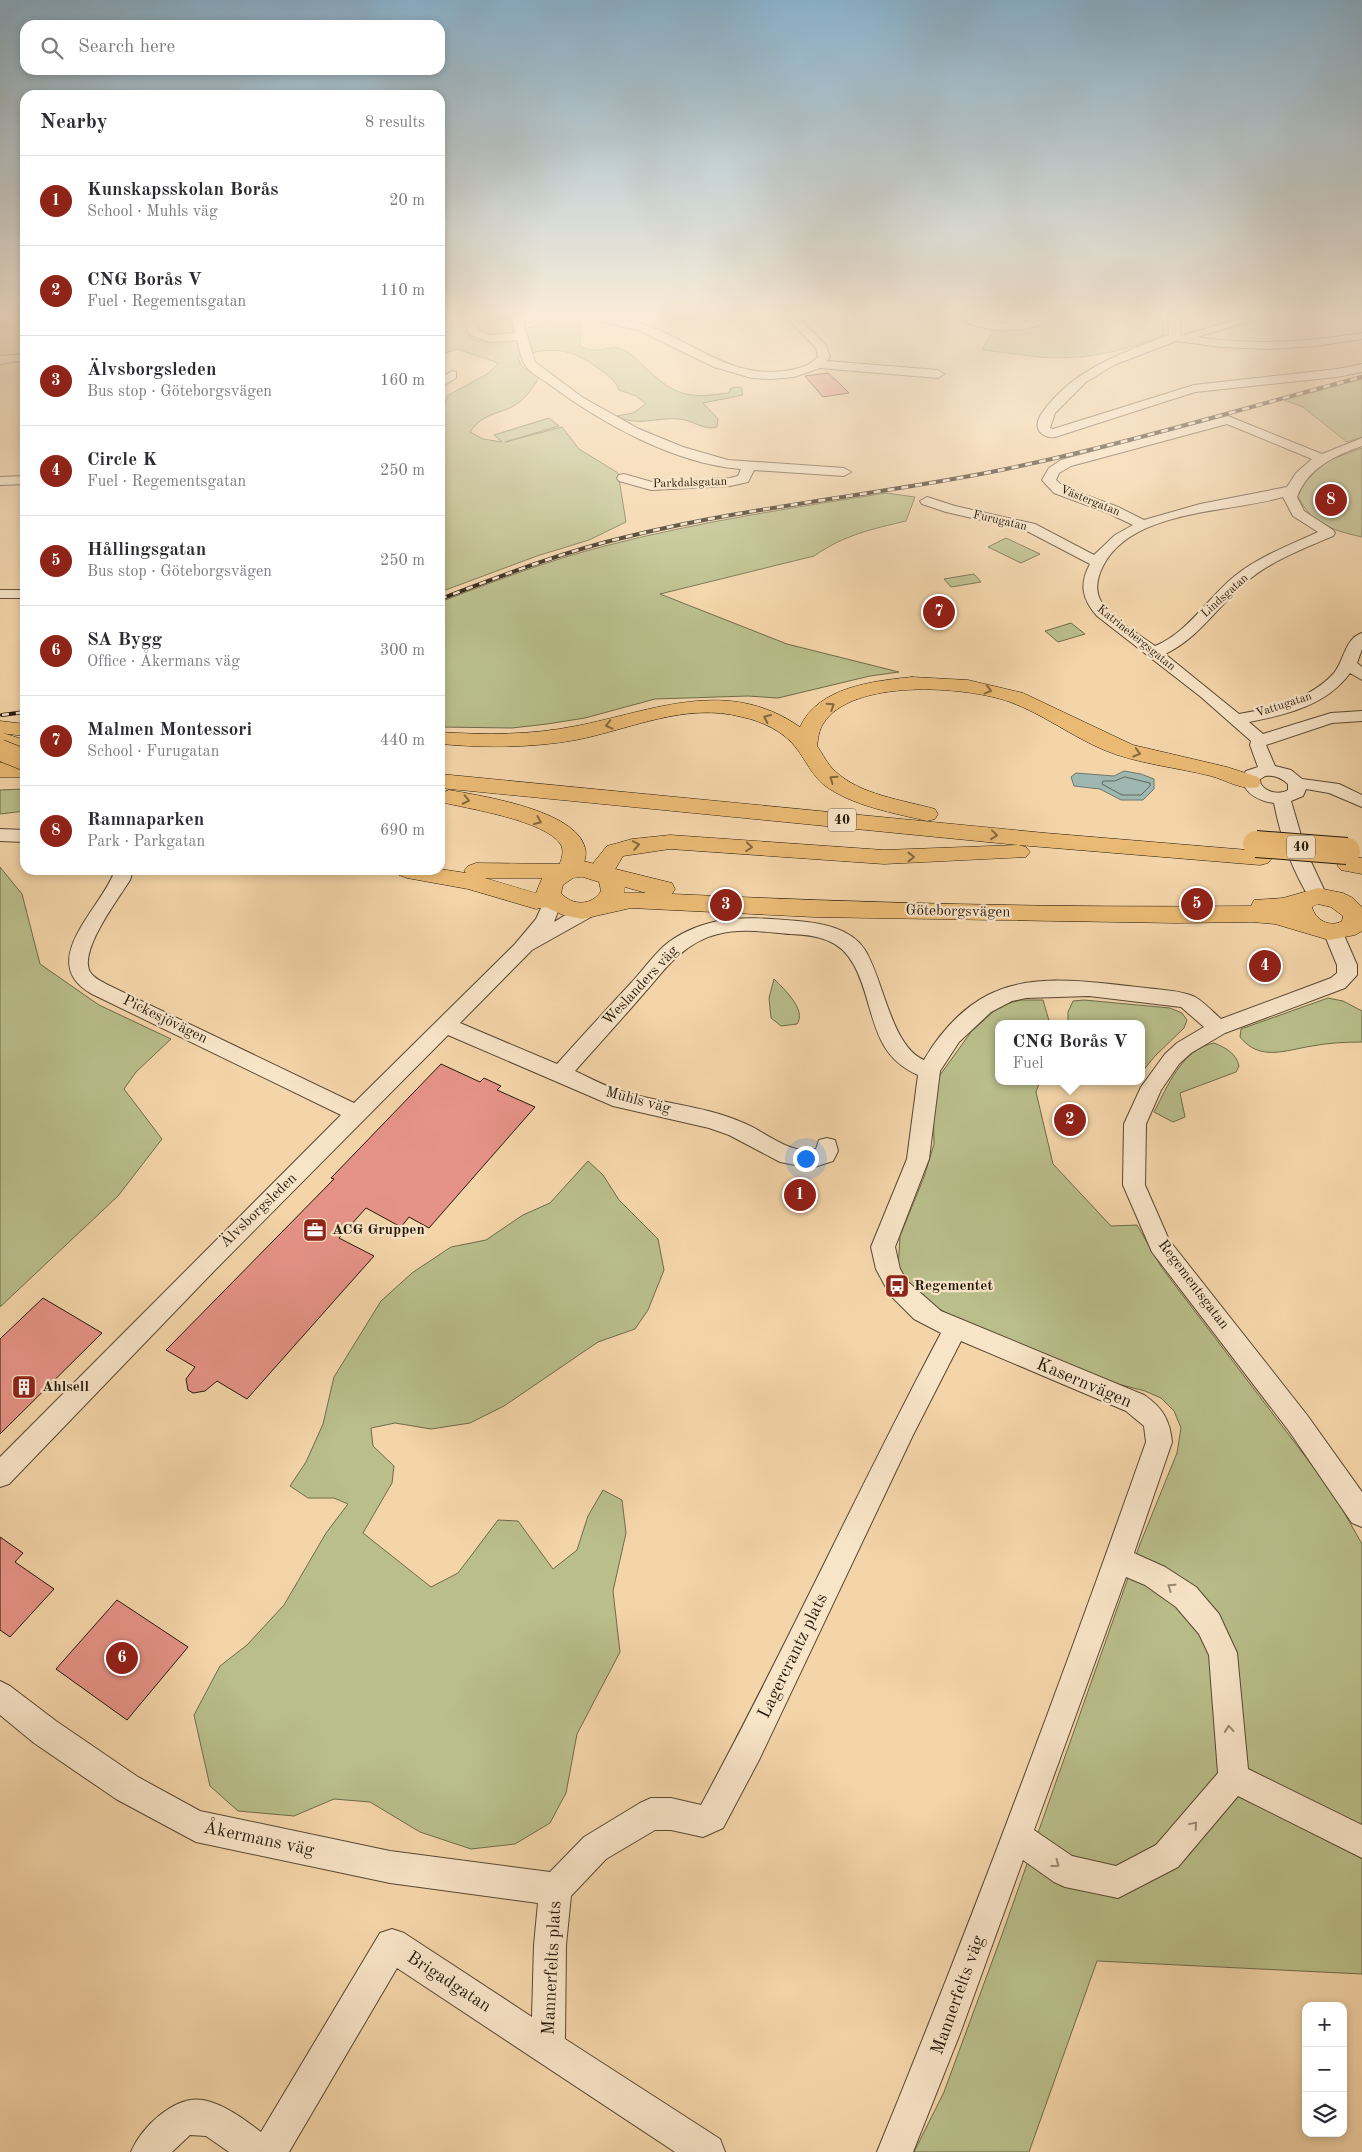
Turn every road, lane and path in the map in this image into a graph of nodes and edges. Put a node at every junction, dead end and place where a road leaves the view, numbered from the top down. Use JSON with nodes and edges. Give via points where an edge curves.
{"nodes":[{"id":1,"x":607,"y":416,"type":"edge"},
{"id":2,"x":1047,"y":416,"type":"edge"},
{"id":3,"x":1107,"y":416,"type":"edge"},
{"id":4,"x":1362,"y":442,"type":"edge"},
{"id":5,"x":1322,"y":458,"type":"junction"},
{"id":6,"x":749,"y":466,"type":"junction"},
{"id":7,"x":844,"y":472,"type":"dead end"},
{"id":8,"x":624,"y":478,"type":"dead end"},
{"id":9,"x":20,"y":480,"type":"edge"},
{"id":10,"x":0,"y":481,"type":"edge"},
{"id":11,"x":1292,"y":490,"type":"junction"},
{"id":12,"x":927,"y":501,"type":"dead end"},
{"id":13,"x":1144,"y":525,"type":"junction"},
{"id":14,"x":1097,"y":562,"type":"junction"},
{"id":15,"x":0,"y":594,"type":"edge"},
{"id":16,"x":20,"y":594,"type":"edge"},
{"id":17,"x":1362,"y":638,"type":"edge"},
{"id":18,"x":1153,"y":653,"type":"junction"},
{"id":19,"x":1349,"y":664,"type":"junction"},
{"id":20,"x":1362,"y":675,"type":"edge"},
{"id":21,"x":1362,"y":716,"type":"edge"},
{"id":22,"x":1236,"y":719,"type":"junction"},
{"id":23,"x":20,"y":732,"type":"edge"},
{"id":24,"x":445,"y":738,"type":"edge"},
{"id":25,"x":1260,"y":740,"type":"junction"},
{"id":26,"x":1,"y":742,"type":"edge"},
{"id":27,"x":806,"y":746,"type":"junction"},
{"id":28,"x":20,"y":747,"type":"edge"},
{"id":29,"x":20,"y":752,"type":"edge"},
{"id":30,"x":20,"y":756,"type":"edge"},
{"id":31,"x":445,"y":766,"type":"edge"},
{"id":32,"x":0,"y":770,"type":"edge"},
{"id":33,"x":20,"y":770,"type":"edge"},
{"id":34,"x":1268,"y":770,"type":"junction"},
{"id":35,"x":445,"y":781,"type":"edge"},
{"id":36,"x":1250,"y":782,"type":"junction"},
{"id":37,"x":1297,"y":783,"type":"junction"},
{"id":38,"x":445,"y":796,"type":"edge"},
{"id":39,"x":1282,"y":798,"type":"junction"},
{"id":40,"x":1362,"y":802,"type":"edge"},
{"id":41,"x":927,"y":814,"type":"junction"},
{"id":42,"x":0,"y":835,"type":"edge"},
{"id":43,"x":20,"y":836,"type":"edge"},
{"id":44,"x":1253,"y":853,"type":"junction"},
{"id":45,"x":1355,"y":858,"type":"edge"},
{"id":46,"x":445,"y":867,"type":"edge"},
{"id":47,"x":565,"y":872,"type":"junction"},
{"id":48,"x":445,"y":873,"type":"edge"},
{"id":49,"x":603,"y":874,"type":"junction"},
{"id":50,"x":122,"y":875,"type":"edge"},
{"id":51,"x":473,"y":876,"type":"junction"},
{"id":52,"x":1312,"y":898,"type":"junction"},
{"id":53,"x":552,"y":900,"type":"junction"},
{"id":54,"x":596,"y":907,"type":"junction"},
{"id":55,"x":1357,"y":911,"type":"edge"},
{"id":56,"x":1323,"y":929,"type":"junction"},
{"id":57,"x":522,"y":949,"type":"junction"},
{"id":58,"x":445,"y":1025,"type":"junction"},
{"id":59,"x":1218,"y":1028,"type":"junction"},
{"id":60,"x":929,"y":1071,"type":"junction"},
{"id":61,"x":559,"y":1075,"type":"junction"},
{"id":62,"x":358,"y":1114,"type":"junction"},
{"id":63,"x":827,"y":1146,"type":"dead end"},
{"id":64,"x":955,"y":1329,"type":"junction"},
{"id":65,"x":0,"y":1475,"type":"edge"},
{"id":66,"x":1362,"y":1514,"type":"edge"},
{"id":67,"x":1118,"y":1560,"type":"junction"},
{"id":68,"x":0,"y":1696,"type":"edge"},
{"id":69,"x":1234,"y":1778,"type":"junction"},
{"id":70,"x":1016,"y":1836,"type":"junction"},
{"id":71,"x":1362,"y":1842,"type":"edge"},
{"id":72,"x":556,"y":1889,"type":"junction"},
{"id":73,"x":548,"y":2048,"type":"junction"},
{"id":74,"x":149,"y":2152,"type":"edge"},
{"id":75,"x":258,"y":2152,"type":"edge"},
{"id":76,"x":269,"y":2152,"type":"edge"},
{"id":77,"x":707,"y":2152,"type":"edge"},
{"id":78,"x":895,"y":2152,"type":"edge"}],
"edges":[{"from":1,"to":6,"type":"street","via":[[678,450],[727,464]]},
{"from":2,"to":3,"type":"street","via":[[1044,429],[1051,434]]},
{"from":4,"to":5,"type":"street"},
{"from":5,"to":11,"type":"street","via":[[1306,470]]},
{"from":5,"to":13,"type":"street","name":"Västergatan","via":[[1228,420],[1066,463],[1054,471],[1049,480],[1059,490]]},
{"from":6,"to":7,"type":"street"},
{"from":6,"to":8,"type":"street","name":"Parkdalsgatan","via":[[743,479],[730,482],[651,486]]},
{"from":9,"to":10,"type":"street"},
{"from":11,"to":13,"type":"street","name":"Katrinebergsgatan","via":[[1173,515]]},
{"from":11,"to":18,"type":"street","name":"Lindsgatan","via":[[1290,497],[1298,513],[1328,533],[1276,557],[1242,578],[1171,645]]},
{"from":12,"to":14,"type":"street","name":"Furugatan","via":[[951,510],[1030,527]]},
{"from":13,"to":14,"type":"street","name":"Katrinebergsgatan","via":[[1114,541]]},
{"from":14,"to":18,"type":"street","name":"Katrinebergsgatan","via":[[1089,584],[1095,606]]},
{"from":15,"to":16,"type":"street"},
{"from":17,"to":19,"type":"street","name":"Vattugatan"},
{"from":18,"to":22,"type":"street","name":"Katrinebergsgatan"},
{"from":19,"to":20,"type":"street"},
{"from":19,"to":22,"type":"street","name":"Vattugatan","via":[[1331,686],[1318,694],[1273,711]]},
{"from":21,"to":25,"type":"street","name":"Vattugatan","via":[[1330,718]]},
{"from":22,"to":25,"type":"street","name":"Katrinebergsgatan"},
{"from":23,"to":26,"type":"main road"},
{"from":27,"to":24,"type":"main road","one_way":true,"via":[[790,731],[761,715],[736,708],[704,705],[670,708],[608,725],[540,738]]},
{"from":25,"to":34,"type":"street","via":[[1258,745]]},
{"from":26,"to":28,"type":"main road"},
{"from":26,"to":29,"type":"main road"},
{"from":26,"to":30,"type":"main road","bridge":true},
{"from":27,"to":36,"type":"main road","one_way":true,"via":[[816,718],[844,699],[891,685],[943,683],[1016,697],[1125,750],[1216,769]]},
{"from":41,"to":27,"type":"main road","one_way":true,"via":[[835,782],[812,760]]},
{"from":31,"to":41,"type":"main road","number":"40"},
{"from":32,"to":33,"type":"main road"},
{"from":34,"to":36,"type":"street","via":[[1254,773]]},
{"from":34,"to":37,"type":"street","via":[[1285,774]]},
{"from":35,"to":44,"type":"main road","number":"40","one_way":true,"via":[[1044,840]]},
{"from":36,"to":39,"type":"street","via":[[1260,793]]},
{"from":37,"to":39,"type":"street","via":[[1296,793]]},
{"from":37,"to":40,"type":"street","via":[[1333,788]]},
{"from":38,"to":47,"type":"main road","one_way":true,"via":[[505,810],[556,830],[573,848],[574,861]]},
{"from":39,"to":52,"type":"street"},
{"from":41,"to":44,"type":"main road","number":"40"},
{"from":42,"to":43,"type":"street"},
{"from":44,"to":45,"type":"main road","number":"40"},
{"from":49,"to":44,"type":"main road","one_way":true,"via":[[610,855],[620,849],[670,842],[884,857],[1037,851]]},
{"from":46,"to":51,"type":"main road","name":"Göteborgsvägen"},
{"from":47,"to":49,"type":"main road","name":"Göteborgsvägen","via":[[583,869]]},
{"from":47,"to":51,"type":"main road","name":"Göteborgsvägen","via":[[527,878]]},
{"from":47,"to":53,"type":"main road","via":[[550,886]]},
{"from":48,"to":51,"type":"main road","name":"Göteborgsvägen"},
{"from":49,"to":52,"type":"main road","name":"Göteborgsvägen","via":[[676,890],[798,897],[1272,906]]},
{"from":49,"to":54,"type":"main road","via":[[612,883],[613,891],[610,898]]},
{"from":50,"to":62,"type":"street","name":"Pickesjövägen","via":[[80,946],[76,962],[81,976],[119,998]]},
{"from":51,"to":53,"type":"main road","name":"Göteborgsvägen","via":[[536,901]]},
{"from":52,"to":55,"type":"main road","via":[[1338,900]]},
{"from":52,"to":56,"type":"main road","via":[[1300,906],[1300,913]]},
{"from":53,"to":54,"type":"main road","name":"Göteborgsvägen","via":[[571,910]]},
{"from":53,"to":57,"type":"street","name":"Älvsborgsleden","via":[[544,920]]},
{"from":54,"to":56,"type":"main road","name":"Göteborgsvägen","via":[[631,900],[806,909],[1252,914],[1275,916]]},
{"from":54,"to":57,"type":"street","name":"Älvsborgsleden"},
{"from":55,"to":56,"type":"main road","via":[[1352,926]]},
{"from":56,"to":59,"type":"street","name":"Regementsgatan","via":[[1347,964],[1347,975],[1338,984]]},
{"from":57,"to":58,"type":"street","name":"Älvsborgsleden"},
{"from":58,"to":61,"type":"street","name":"Muhls väg"},
{"from":58,"to":62,"type":"street","name":"Älvsborgsleden"},
{"from":59,"to":60,"type":"street","name":"Kasernvägen","via":[[1188,1002],[1172,998],[1057,988],[1006,995],[980,1010],[951,1035]]},
{"from":59,"to":66,"type":"street","name":"Regementsgatan","via":[[1184,1048],[1152,1087],[1135,1124],[1134,1185],[1160,1245],[1298,1422]]},
{"from":60,"to":61,"type":"street","name":"Weslanders väg","via":[[916,1068],[894,1046],[862,960],[848,943],[832,934],[812,930],[742,924],[715,927],[691,936],[670,951]]},
{"from":60,"to":64,"type":"street","name":"Kasernvägen","via":[[918,1159],[889,1231],[884,1256],[905,1296],[932,1318]]},
{"from":61,"to":63,"type":"street","name":"Muhls väg","via":[[621,1100],[738,1129],[788,1156],[802,1160],[825,1155]]},
{"from":62,"to":65,"type":"street","name":"Älvsborgsleden"},
{"from":64,"to":67,"type":"street","name":"Kasernvägen","via":[[1134,1403],[1151,1414],[1158,1426],[1159,1442]]},
{"from":64,"to":72,"type":"street","name":"Lagercrantz plats","via":[[712,1817],[696,1821],[670,1814],[651,1814],[596,1848]]},
{"from":69,"to":67,"type":"street","one_way":true,"via":[[1223,1653],[1209,1624],[1186,1597],[1155,1576]]},
{"from":67,"to":70,"type":"street","name":"Mannerfelts väg"},
{"from":68,"to":72,"type":"street","name":"Åkermans väg","via":[[45,1732],[127,1788],[196,1826],[390,1867]]},
{"from":70,"to":69,"type":"street","one_way":true,"via":[[1065,1871],[1118,1882],[1167,1856]]},
{"from":69,"to":71,"type":"street"},
{"from":70,"to":78,"type":"street","name":"Mannerfelts väg","via":[[917,2104]]},
{"from":72,"to":73,"type":"street","name":"Mannerfelts plats","via":[[550,1945]]},
{"from":73,"to":76,"type":"street","name":"Brigadgatan","via":[[392,1945]]},
{"from":73,"to":77,"type":"street","name":"Brigadgatan"},
{"from":74,"to":75,"type":"street","via":[[170,2128],[190,2118],[203,2117],[215,2120]]}]}
